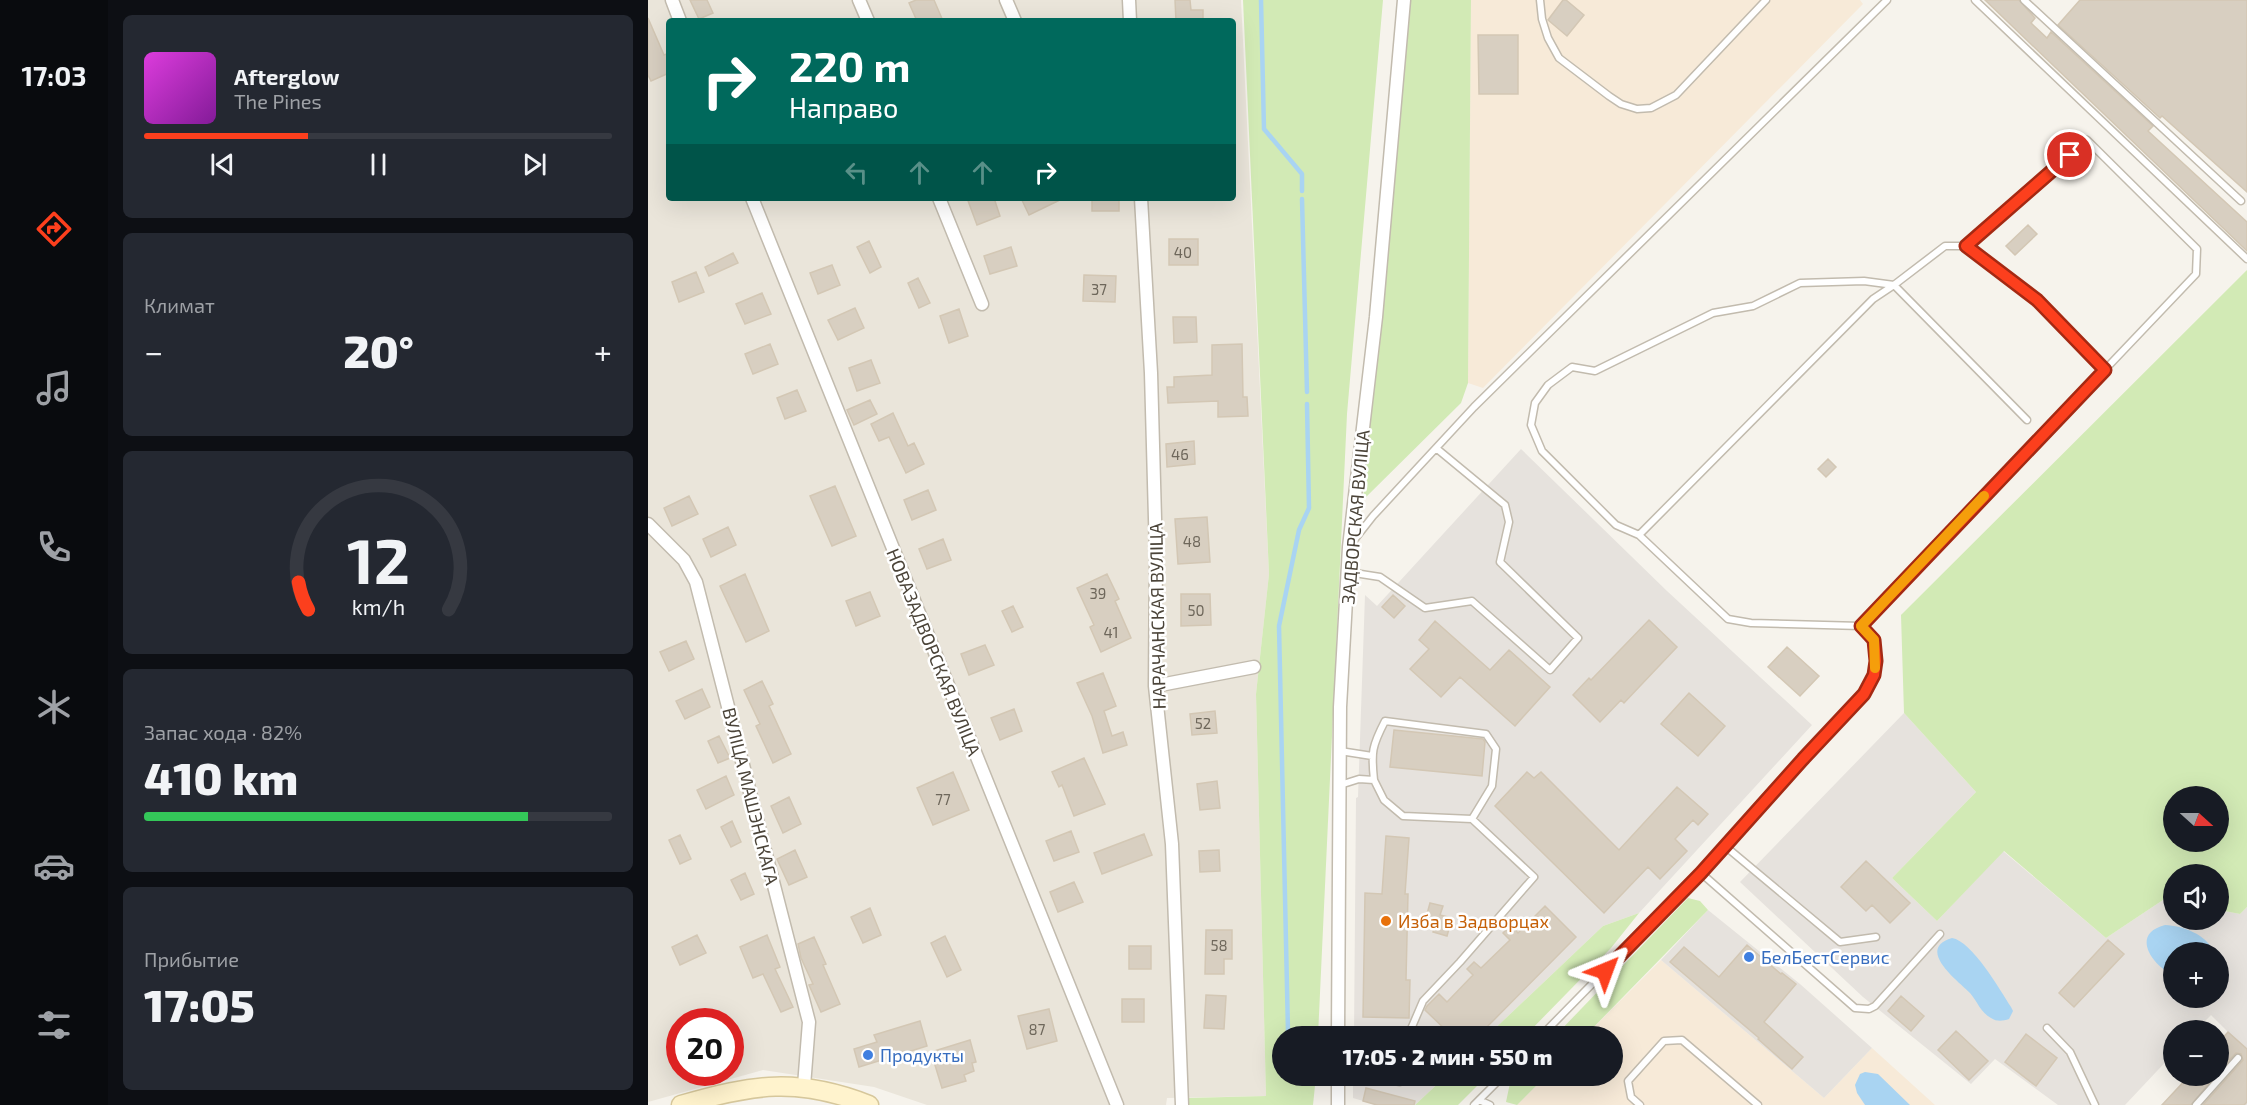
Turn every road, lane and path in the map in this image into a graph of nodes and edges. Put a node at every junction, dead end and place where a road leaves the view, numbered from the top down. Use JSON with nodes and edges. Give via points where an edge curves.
{"nodes":[{"id":1,"x":672,"y":0,"type":"edge"},
{"id":2,"x":859,"y":0,"type":"edge"},
{"id":3,"x":1006,"y":0,"type":"edge"},
{"id":4,"x":1129,"y":0,"type":"edge"},
{"id":5,"x":1404,"y":0,"type":"edge"},
{"id":6,"x":1540,"y":0,"type":"edge"},
{"id":7,"x":1766,"y":0,"type":"edge"},
{"id":8,"x":1887,"y":0,"type":"edge"},
{"id":9,"x":1975,"y":0,"type":"edge"},
{"id":10,"x":2024,"y":0,"type":"edge"},
{"id":11,"x":679,"y":18,"type":"edge"},
{"id":12,"x":867,"y":18,"type":"edge"},
{"id":13,"x":1014,"y":18,"type":"edge"},
{"id":14,"x":1130,"y":18,"type":"edge"},
{"id":15,"x":753,"y":201,"type":"edge"},
{"id":16,"x":940,"y":201,"type":"edge"},
{"id":17,"x":1140,"y":201,"type":"edge"},
{"id":18,"x":2241,"y":201,"type":"dead end"},
{"id":19,"x":1966,"y":246,"type":"junction"},
{"id":20,"x":2247,"y":259,"type":"edge"},
{"id":21,"x":1894,"y":285,"type":"junction"},
{"id":22,"x":982,"y":304,"type":"dead end"},
{"id":23,"x":2105,"y":370,"type":"junction"},
{"id":24,"x":2027,"y":420,"type":"dead end"},
{"id":25,"x":1436,"y":448,"type":"junction"},
{"id":26,"x":648,"y":524,"type":"edge"},
{"id":27,"x":1639,"y":535,"type":"junction"},
{"id":28,"x":1349,"y":547,"type":"junction"},
{"id":29,"x":1348,"y":573,"type":"junction"},
{"id":30,"x":1861,"y":626,"type":"junction"},
{"id":31,"x":1254,"y":667,"type":"dead end"},
{"id":32,"x":1155,"y":686,"type":"junction"},
{"id":33,"x":1339,"y":751,"type":"junction"},
{"id":34,"x":1372,"y":756,"type":"junction"},
{"id":35,"x":1374,"y":780,"type":"junction"},
{"id":36,"x":1339,"y":786,"type":"junction"},
{"id":37,"x":1472,"y":819,"type":"junction"},
{"id":38,"x":1725,"y":846,"type":"junction"},
{"id":39,"x":1701,"y":873,"type":"junction"},
{"id":40,"x":1940,"y":934,"type":"dead end"},
{"id":41,"x":1876,"y":937,"type":"dead end"},
{"id":42,"x":1338,"y":1026,"type":"edge"},
{"id":43,"x":1412,"y":1026,"type":"edge"},
{"id":44,"x":1551,"y":1026,"type":"edge"},
{"id":45,"x":2048,"y":1028,"type":"dead end"},
{"id":46,"x":2238,"y":1058,"type":"dead end"},
{"id":47,"x":804,"y":1086,"type":"junction"},
{"id":48,"x":1338,"y":1086,"type":"edge"},
{"id":49,"x":1493,"y":1086,"type":"edge"},
{"id":50,"x":1477,"y":1102,"type":"edge"},
{"id":51,"x":681,"y":1105,"type":"edge"},
{"id":52,"x":869,"y":1105,"type":"edge"},
{"id":53,"x":1117,"y":1105,"type":"edge"},
{"id":54,"x":1182,"y":1105,"type":"edge"},
{"id":55,"x":1338,"y":1105,"type":"edge"},
{"id":56,"x":1490,"y":1105,"type":"edge"},
{"id":57,"x":1640,"y":1105,"type":"edge"},
{"id":58,"x":1758,"y":1105,"type":"edge"},
{"id":59,"x":2095,"y":1105,"type":"edge"},
{"id":60,"x":2196,"y":1105,"type":"edge"}],
"edges":[{"from":1,"to":11,"type":"street"},
{"from":2,"to":12,"type":"street"},
{"from":3,"to":13,"type":"street"},
{"from":4,"to":14,"type":"street"},
{"from":5,"to":28,"type":"street","name":"ЗАДВОРСКАЯ ВУЛІЦА","via":[[1376,317]]},
{"from":6,"to":7,"type":"lane","via":[[1542,20],[1559,58],[1621,104],[1637,109],[1651,108],[1676,94]]},
{"from":8,"to":25,"type":"lane"},
{"from":9,"to":20,"type":"lane"},
{"from":10,"to":18,"type":"lane"},
{"from":15,"to":53,"type":"street","name":"НОВАЗАДВОРСКАЯ ВУЛІЦА"},
{"from":16,"to":22,"type":"street"},
{"from":17,"to":32,"type":"street","name":"НАРАЧАНСКАЯ ВУЛІЦА","via":[[1151,373]]},
{"from":19,"to":21,"type":"lane","via":[[1945,246]]},
{"from":19,"to":23,"type":"lane","via":[[2037,300]]},
{"from":19,"to":23,"type":"lane","via":[[2087,140],[2197,249],[2196,274]]},
{"from":21,"to":24,"type":"lane"},
{"from":21,"to":27,"type":"lane","via":[[1873,299]]},
{"from":21,"to":27,"type":"lane","via":[[1864,281],[1800,283],[1753,306],[1713,313],[1595,371],[1572,367],[1548,385],[1535,403],[1531,425],[1542,451],[1616,525]]},
{"from":23,"to":30,"type":"lane"},
{"from":25,"to":28,"type":"lane"},
{"from":25,"to":29,"type":"lane","via":[[1505,505],[1509,522],[1500,562],[1578,638],[1550,670],[1472,601],[1425,608],[1380,577]]},
{"from":26,"to":47,"type":"street","name":"ВУЛІЦА МАШЭНСКАГА","via":[[684,560],[696,582],[809,1022]]},
{"from":27,"to":30,"type":"lane","via":[[1728,619]]},
{"from":28,"to":29,"type":"street","name":"ЗАДВОРСКАЯ ВУЛІЦА"},
{"from":29,"to":33,"type":"street","name":"ЗАДВОРСКАЯ ВУЛІЦА"},
{"from":30,"to":38,"type":"lane","via":[[1874,640],[1876,661],[1864,694]]},
{"from":31,"to":32,"type":"street"},
{"from":32,"to":54,"type":"street","name":"НАРАЧАНСКАЯ ВУЛІЦА","via":[[1172,844]]},
{"from":33,"to":34,"type":"lane"},
{"from":33,"to":36,"type":"street","name":"ЗАДВОРСКАЯ ВУЛІЦА"},
{"from":34,"to":35,"type":"lane"},
{"from":34,"to":37,"type":"lane","via":[[1373,743],[1385,721],[1486,734],[1496,749],[1492,786]]},
{"from":35,"to":36,"type":"lane","via":[[1359,778]]},
{"from":35,"to":37,"type":"lane","via":[[1384,800],[1403,816]]},
{"from":36,"to":42,"type":"street","name":"ЗАДВОРСКАЯ ВУЛІЦА"},
{"from":37,"to":43,"type":"lane","via":[[1534,876],[1423,1000]]},
{"from":38,"to":39,"type":"lane"},
{"from":38,"to":41,"type":"lane","via":[[1840,942]]},
{"from":39,"to":40,"type":"lane","via":[[1855,1008],[1875,1006]]},
{"from":39,"to":44,"type":"lane"},
{"from":45,"to":59,"type":"lane","via":[[2070,1052]]},
{"from":46,"to":60,"type":"lane"},
{"from":47,"to":51,"type":"main road","via":[[724,1092]]},
{"from":47,"to":52,"type":"main road"},
{"from":48,"to":55,"type":"street"},
{"from":49,"to":50,"type":"lane"},
{"from":50,"to":56,"type":"lane"},
{"from":57,"to":58,"type":"lane","via":[[1631,1097],[1628,1081],[1664,1041],[1682,1040]]}]}
